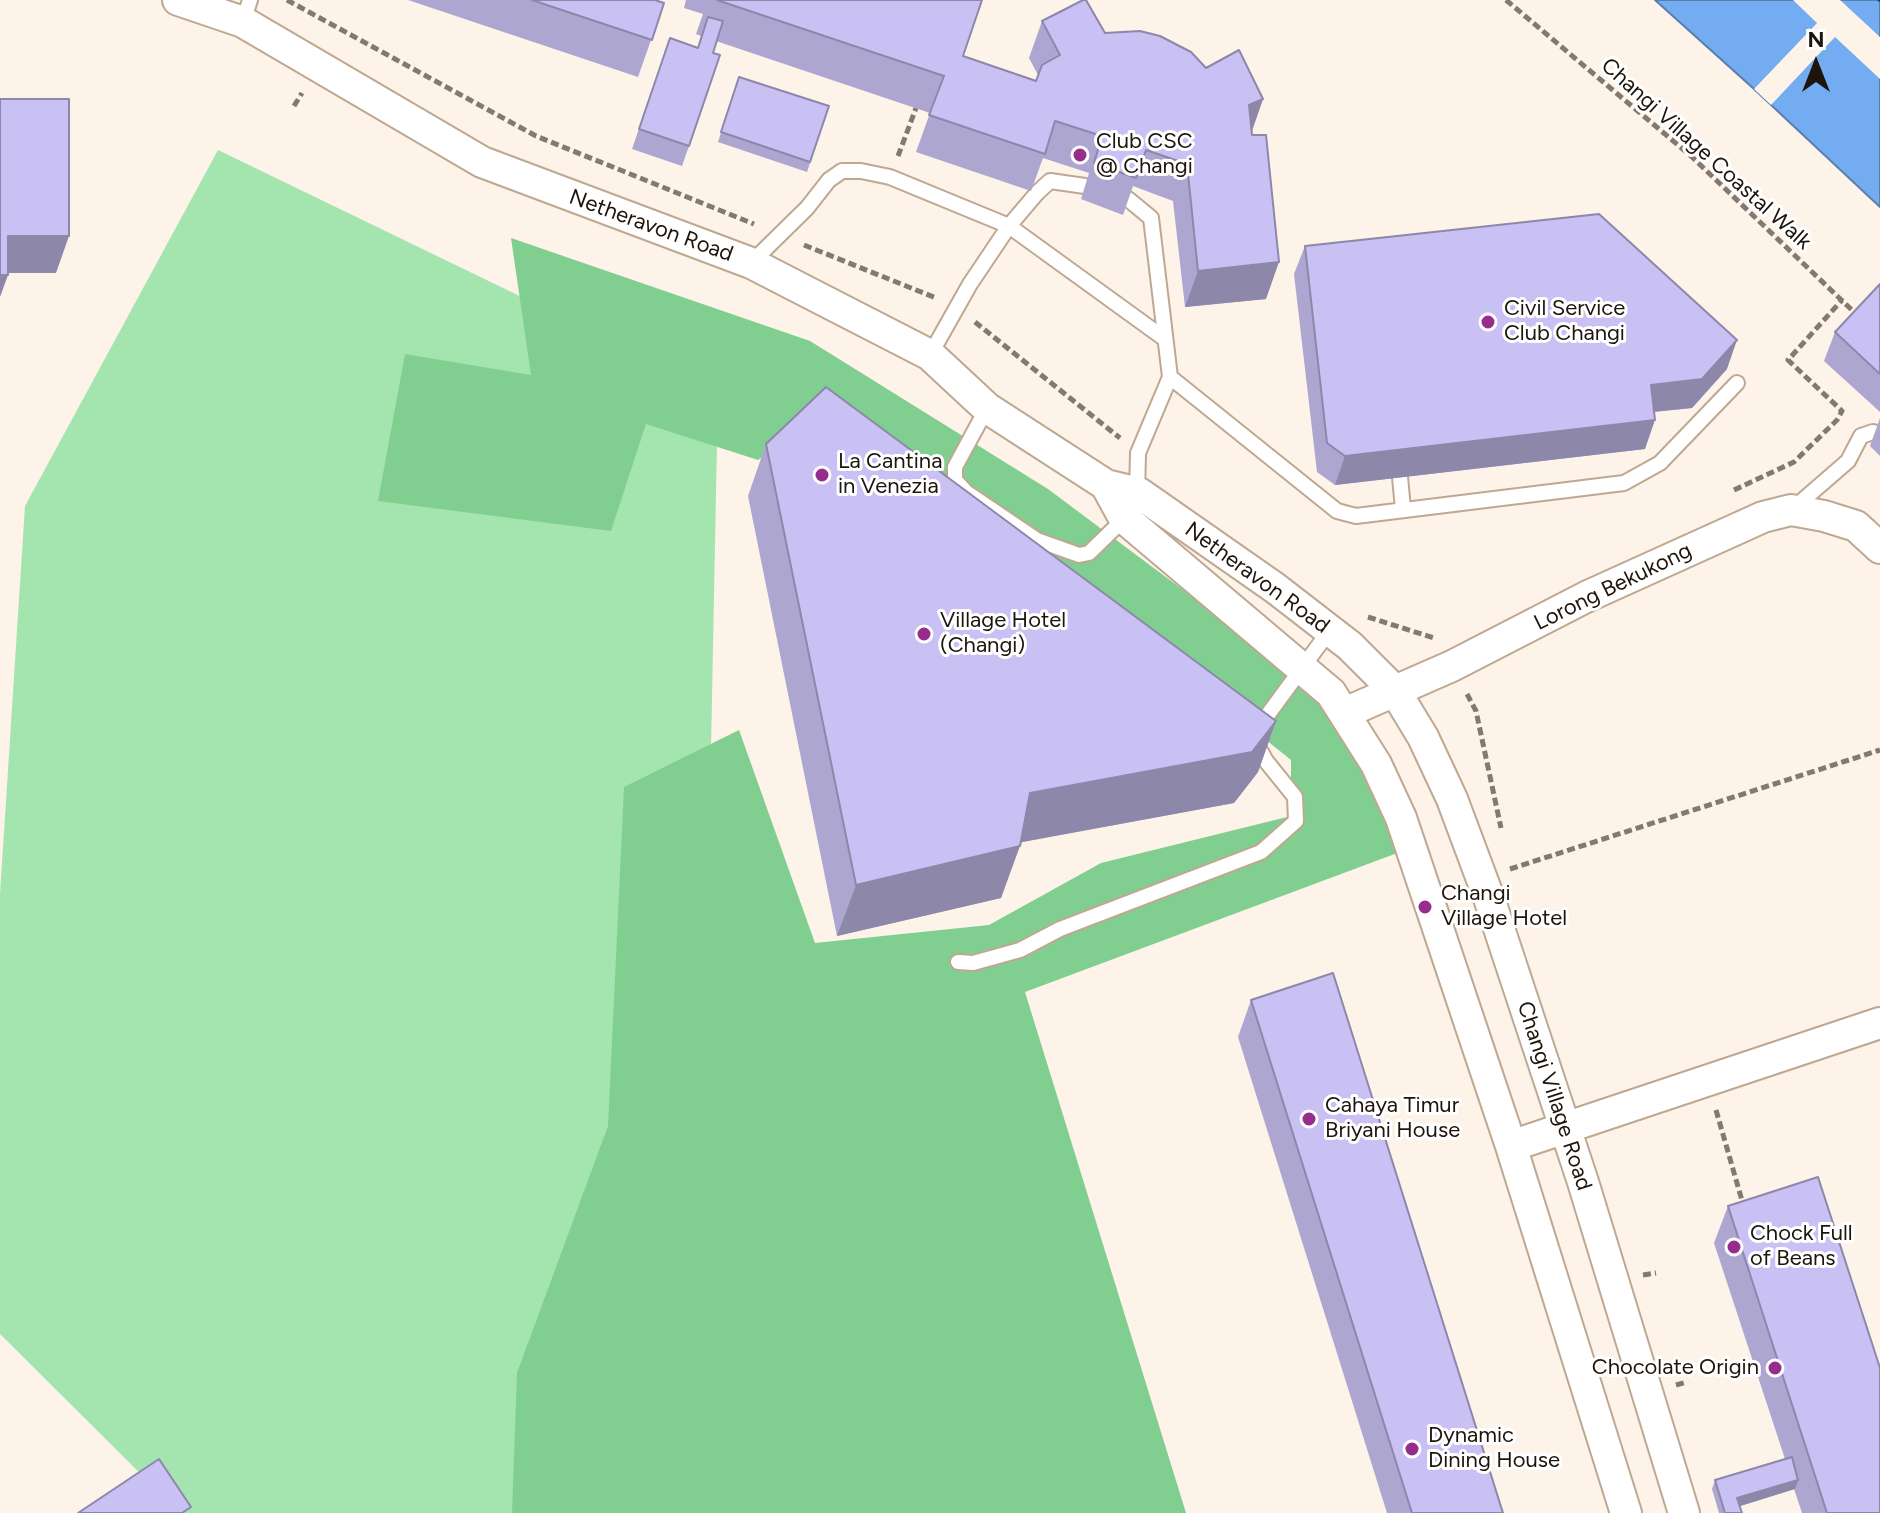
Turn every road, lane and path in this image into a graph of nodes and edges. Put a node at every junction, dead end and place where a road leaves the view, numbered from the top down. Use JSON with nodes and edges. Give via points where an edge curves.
{"nodes":[{"id":1,"x":178,"y":0,"type":"edge"},
{"id":2,"x":1506,"y":0,"type":"edge"},
{"id":3,"x":247,"y":11,"type":"edge"},
{"id":4,"x":299,"y":100,"type":"dead end"},
{"id":5,"x":294,"y":106,"type":"dead end"},
{"id":6,"x":916,"y":108,"type":"dead end"},
{"id":7,"x":890,"y":177,"type":"junction"},
{"id":8,"x":1085,"y":186,"type":"dead end"},
{"id":9,"x":1128,"y":199,"type":"edge"},
{"id":10,"x":1009,"y":226,"type":"junction"},
{"id":11,"x":751,"y":263,"type":"junction"},
{"id":12,"x":1842,"y":300,"type":"junction"},
{"id":13,"x":1862,"y":320,"type":"edge"},
{"id":14,"x":1165,"y":339,"type":"junction"},
{"id":15,"x":930,"y":355,"type":"junction"},
{"id":16,"x":1170,"y":377,"type":"junction"},
{"id":17,"x":1737,"y":383,"type":"dead end"},
{"id":18,"x":987,"y":408,"type":"junction"},
{"id":19,"x":1880,"y":434,"type":"edge"},
{"id":20,"x":1400,"y":477,"type":"edge"},
{"id":21,"x":1724,"y":495,"type":"dead end"},
{"id":22,"x":1132,"y":506,"type":"junction"},
{"id":23,"x":1403,"y":509,"type":"junction"},
{"id":24,"x":1791,"y":510,"type":"junction"},
{"id":25,"x":1880,"y":548,"type":"edge"},
{"id":26,"x":1446,"y":628,"type":"dead end"},
{"id":27,"x":1330,"y":630,"type":"junction"},
{"id":28,"x":1432,"y":635,"type":"dead end"},
{"id":29,"x":1452,"y":666,"type":"junction"},
{"id":30,"x":1303,"y":669,"type":"junction"},
{"id":31,"x":1395,"y":691,"type":"junction"},
{"id":32,"x":1347,"y":712,"type":"junction"},
{"id":33,"x":1880,"y":750,"type":"edge"},
{"id":34,"x":1503,"y":841,"type":"dead end"},
{"id":35,"x":1506,"y":855,"type":"dead end"},
{"id":36,"x":958,"y":962,"type":"dead end"},
{"id":37,"x":1880,"y":1023,"type":"edge"},
{"id":38,"x":1707,"y":1078,"type":"junction"},
{"id":39,"x":1565,"y":1130,"type":"junction"},
{"id":40,"x":1511,"y":1146,"type":"junction"},
{"id":41,"x":1746,"y":1214,"type":"edge"},
{"id":42,"x":1626,"y":1513,"type":"edge"},
{"id":43,"x":1684,"y":1513,"type":"edge"}],
"edges":[{"from":1,"to":3,"type":"street","name":"Netheravon Road"},
{"from":2,"to":12,"type":"path","name":"Changi Village Coastal Walk","via":[[1691,156]]},
{"from":3,"to":11,"type":"street","name":"Netheravon Road","via":[[482,162]]},
{"from":4,"to":5,"type":"path"},
{"from":6,"to":7,"type":"path"},
{"from":7,"to":10,"type":"lane"},
{"from":7,"to":11,"type":"lane","via":[[842,171]]},
{"from":8,"to":10,"type":"lane","via":[[1050,181]]},
{"from":9,"to":14,"type":"lane","via":[[1151,218]]},
{"from":10,"to":14,"type":"lane"},
{"from":10,"to":15,"type":"lane"},
{"from":11,"to":15,"type":"street","name":"Netheravon Road"},
{"from":12,"to":13,"type":"path","name":"Changi Village Coastal Walk"},
{"from":12,"to":21,"type":"path","via":[[1788,360],[1842,411],[1837,420],[1794,462]]},
{"from":14,"to":16,"type":"lane"},
{"from":15,"to":18,"type":"street","name":"Netheravon Road"},
{"from":16,"to":22,"type":"lane","via":[[1138,453]]},
{"from":16,"to":23,"type":"lane","via":[[1337,511],[1356,516]]},
{"from":17,"to":23,"type":"lane","via":[[1660,463],[1624,483]]},
{"from":18,"to":22,"type":"street","name":"Netheravon Road"},
{"from":18,"to":22,"type":"lane","via":[[955,467],[955,480],[1037,540],[1064,552],[1089,553]]},
{"from":19,"to":24,"type":"lane","via":[[1861,436],[1852,456]]},
{"from":20,"to":23,"type":"lane"},
{"from":22,"to":27,"type":"street","name":"Netheravon Road"},
{"from":22,"to":30,"type":"street","name":"Netheravon Road"},
{"from":24,"to":25,"type":"street","via":[[1856,526]]},
{"from":24,"to":29,"type":"street","name":"Lorong Bekukong","via":[[1763,517],[1586,597]]},
{"from":26,"to":28,"type":"path"},
{"from":27,"to":30,"type":"lane"},
{"from":27,"to":31,"type":"street","name":"Netheravon Road"},
{"from":29,"to":31,"type":"street","name":"Lorong Bekukong"},
{"from":29,"to":34,"type":"path","via":[[1476,711]]},
{"from":30,"to":32,"type":"street","name":"Netheravon Road"},
{"from":30,"to":36,"type":"lane","via":[[1261,724],[1256,743],[1295,797],[1296,821],[1261,852],[1060,929],[1020,950]]},
{"from":31,"to":32,"type":"street","name":"Lorong Bekukong"},
{"from":31,"to":39,"type":"street","name":"Changi Village Road","via":[[1452,799]]},
{"from":32,"to":40,"type":"street","via":[[1401,818]]},
{"from":33,"to":35,"type":"path","via":[[1509,869]]},
{"from":37,"to":38,"type":"street"},
{"from":38,"to":39,"type":"street"},
{"from":38,"to":41,"type":"path"},
{"from":39,"to":40,"type":"street"},
{"from":39,"to":43,"type":"street","name":"Changi Village Road"},
{"from":40,"to":42,"type":"street"}]}
